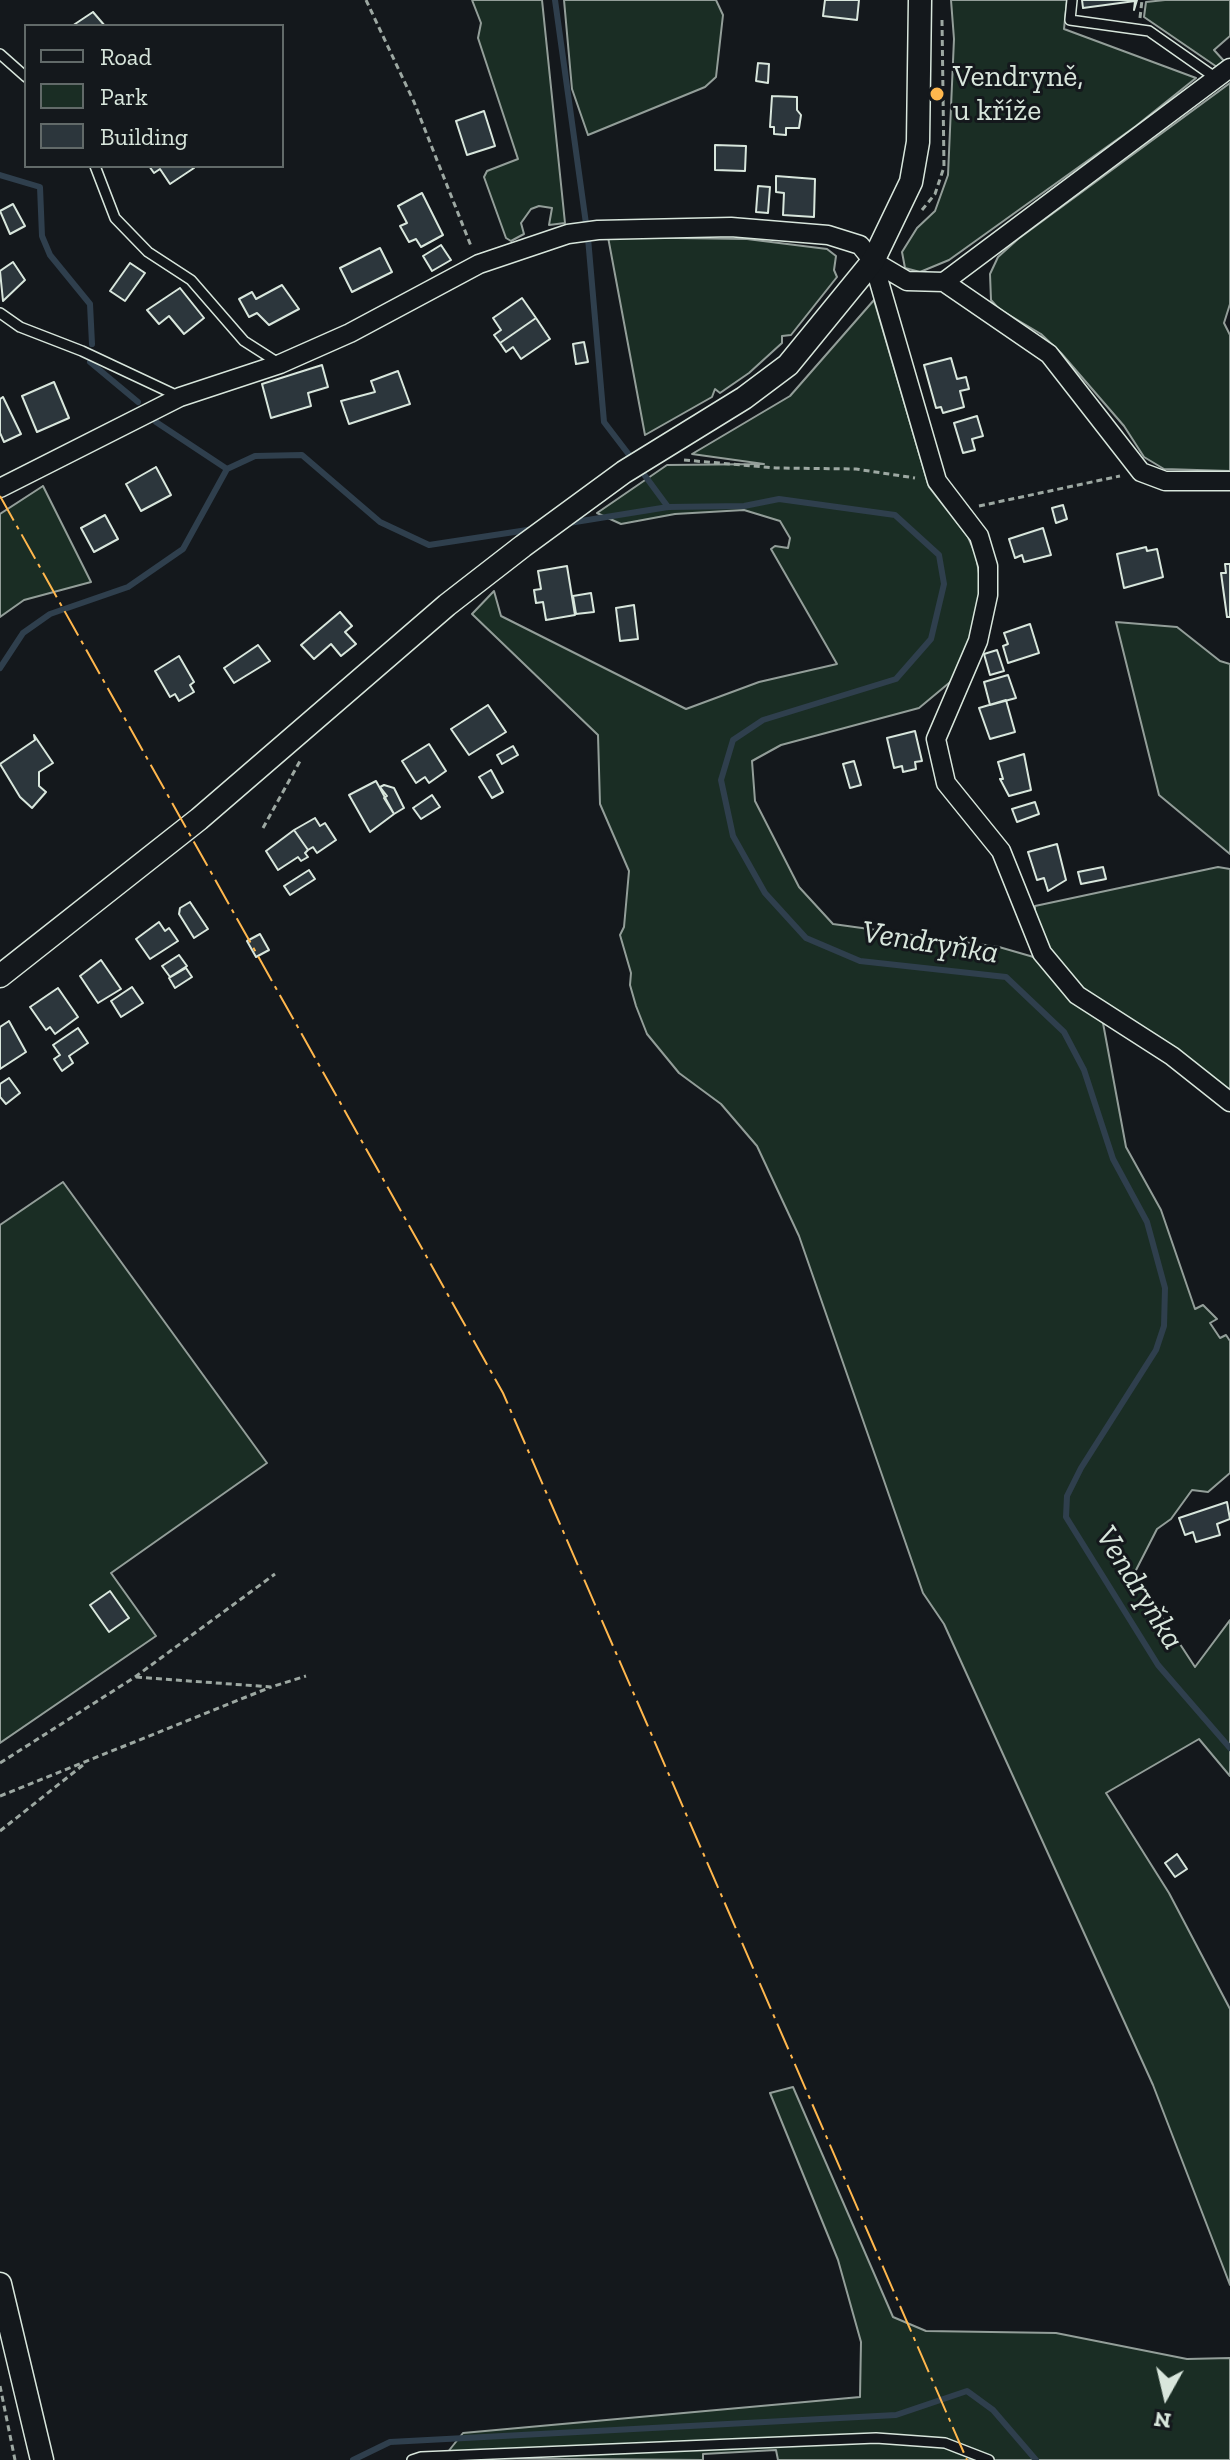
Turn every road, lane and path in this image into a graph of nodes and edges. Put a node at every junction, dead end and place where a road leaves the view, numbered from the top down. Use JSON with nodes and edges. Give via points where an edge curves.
{"nodes":[{"id":1,"x":366,"y":0,"type":"edge"},
{"id":2,"x":920,"y":0,"type":"edge"},
{"id":3,"x":1072,"y":0,"type":"edge"},
{"id":4,"x":0,"y":54,"type":"edge"},
{"id":5,"x":1223,"y":73,"type":"edge"},
{"id":6,"x":24,"y":75,"type":"edge"},
{"id":7,"x":96,"y":168,"type":"edge"},
{"id":8,"x":873,"y":261,"type":"junction"},
{"id":9,"x":479,"y":264,"type":"junction"},
{"id":10,"x":944,"y":282,"type":"junction"},
{"id":11,"x":0,"y":313,"type":"edge"},
{"id":12,"x":280,"y":364,"type":"junction"},
{"id":13,"x":180,"y":397,"type":"junction"},
{"id":14,"x":683,"y":460,"type":"dead end"},
{"id":15,"x":1141,"y":472,"type":"junction"},
{"id":16,"x":937,"y":481,"type":"junction"},
{"id":17,"x":1230,"y":481,"type":"edge"},
{"id":18,"x":0,"y":488,"type":"edge"},
{"id":19,"x":960,"y":510,"type":"junction"},
{"id":20,"x":298,"y":766,"type":"dead end"},
{"id":21,"x":263,"y":828,"type":"dead end"},
{"id":22,"x":0,"y":976,"type":"edge"},
{"id":23,"x":1230,"y":1102,"type":"edge"},
{"id":24,"x":275,"y":1574,"type":"dead end"},
{"id":25,"x":306,"y":1676,"type":"dead end"},
{"id":26,"x":135,"y":1677,"type":"junction"},
{"id":27,"x":271,"y":1687,"type":"junction"},
{"id":28,"x":0,"y":1763,"type":"edge"},
{"id":29,"x":86,"y":1763,"type":"junction"},
{"id":30,"x":0,"y":1796,"type":"edge"},
{"id":31,"x":0,"y":1831,"type":"edge"},
{"id":32,"x":0,"y":2284,"type":"edge"},
{"id":33,"x":0,"y":2386,"type":"edge"},
{"id":34,"x":15,"y":2460,"type":"edge"},
{"id":35,"x":42,"y":2460,"type":"edge"},
{"id":36,"x":412,"y":2460,"type":"edge"},
{"id":37,"x":989,"y":2460,"type":"edge"}],
"edges":[{"from":1,"to":9,"type":"path"},
{"from":2,"to":8,"type":"street","via":[[916,155],[911,182]]},
{"from":3,"to":5,"type":"lane","via":[[1070,20],[1149,31]]},
{"from":4,"to":6,"type":"lane"},
{"from":5,"to":10,"type":"street"},
{"from":7,"to":12,"type":"lane","via":[[115,218],[148,252],[191,280],[244,341]]},
{"from":8,"to":9,"type":"street","via":[[860,245],[828,235],[731,227],[568,234]]},
{"from":8,"to":10,"type":"street","via":[[907,281]]},
{"from":8,"to":16,"type":"street"},
{"from":8,"to":22,"type":"street","via":[[788,365],[624,472],[523,546],[199,819]]},
{"from":9,"to":12,"type":"street"},
{"from":10,"to":15,"type":"street","via":[[1049,354]]},
{"from":11,"to":13,"type":"lane","via":[[20,327]]},
{"from":12,"to":13,"type":"street"},
{"from":13,"to":18,"type":"street"},
{"from":14,"to":16,"type":"path","via":[[856,469]]},
{"from":15,"to":17,"type":"street","via":[[1165,481]]},
{"from":15,"to":19,"type":"path"},
{"from":16,"to":19,"type":"street"},
{"from":19,"to":23,"type":"street","via":[[979,536],[988,566],[988,595],[978,641],[936,739],[946,783],[1001,851],[1042,953],[1077,995],[1172,1056]]},
{"from":20,"to":21,"type":"path"},
{"from":24,"to":26,"type":"path"},
{"from":25,"to":27,"type":"path"},
{"from":26,"to":27,"type":"path"},
{"from":26,"to":28,"type":"path"},
{"from":27,"to":29,"type":"path"},
{"from":29,"to":30,"type":"path"},
{"from":29,"to":31,"type":"path"},
{"from":32,"to":35,"type":"street"},
{"from":33,"to":34,"type":"path"},
{"from":36,"to":37,"type":"lane","via":[[876,2438],[945,2443]]}]}
